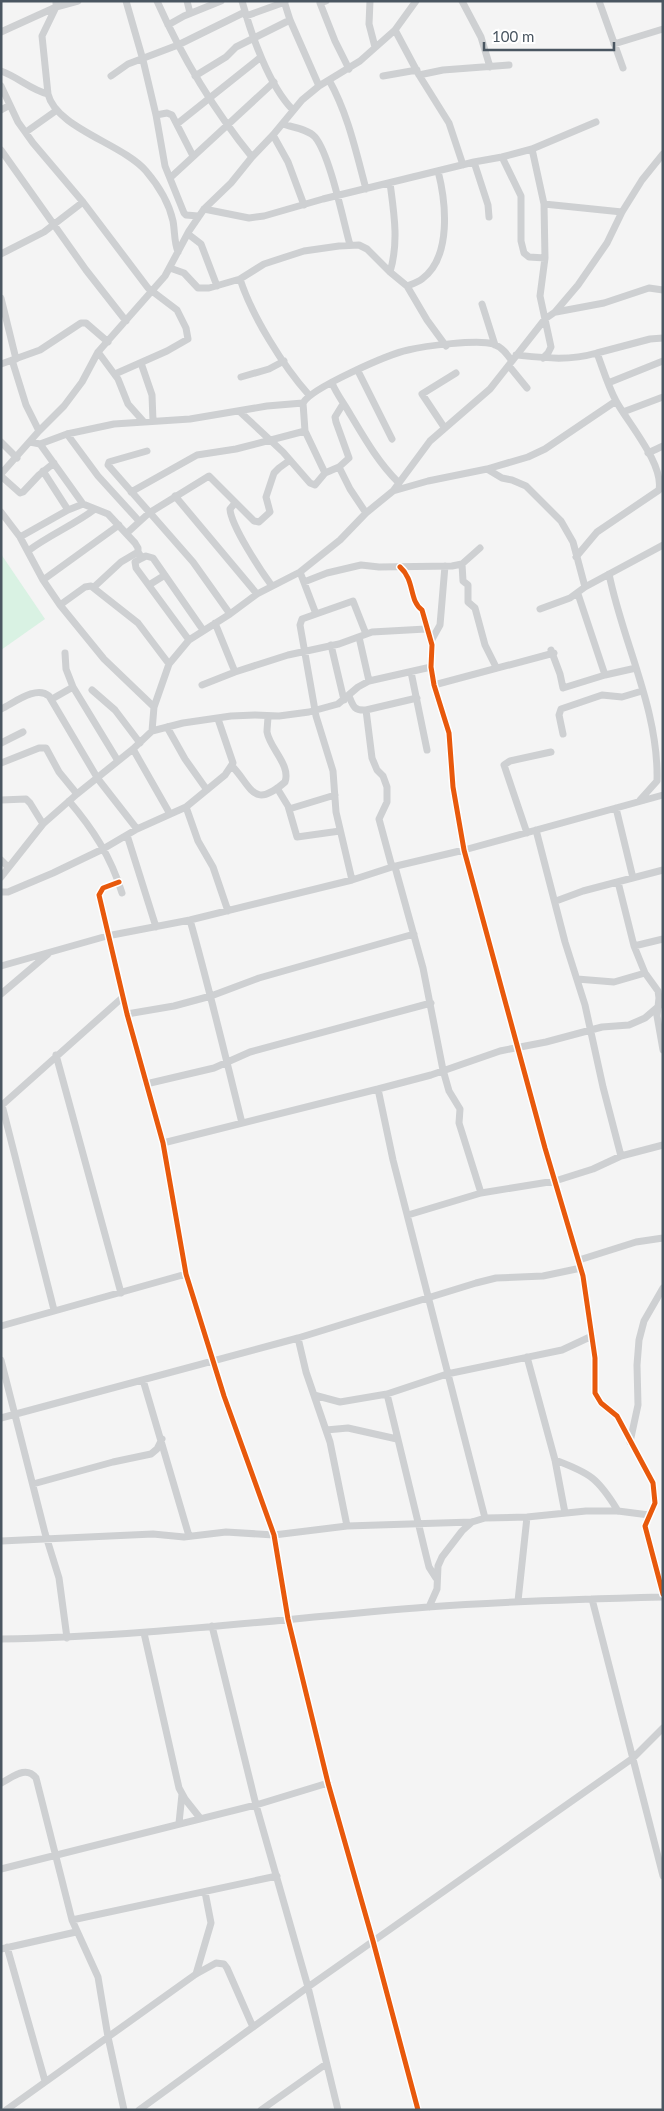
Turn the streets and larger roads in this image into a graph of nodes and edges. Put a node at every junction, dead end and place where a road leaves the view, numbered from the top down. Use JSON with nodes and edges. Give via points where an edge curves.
{"nodes":[{"id":1,"x":77,"y":1,"type":"edge"},
{"id":2,"x":126,"y":1,"type":"edge"},
{"id":3,"x":158,"y":1,"type":"edge"},
{"id":4,"x":187,"y":1,"type":"edge"},
{"id":5,"x":221,"y":1,"type":"edge"},
{"id":6,"x":242,"y":1,"type":"edge"},
{"id":7,"x":370,"y":1,"type":"edge"},
{"id":8,"x":416,"y":1,"type":"edge"},
{"id":9,"x":462,"y":1,"type":"edge"},
{"id":10,"x":599,"y":1,"type":"edge"},
{"id":11,"x":284,"y":2,"type":"edge"},
{"id":12,"x":322,"y":2,"type":"edge"},
{"id":13,"x":56,"y":4,"type":"edge"},
{"id":14,"x":190,"y":13,"type":"junction"},
{"id":15,"x":245,"y":14,"type":"junction"},
{"id":16,"x":290,"y":20,"type":"junction"},
{"id":17,"x":168,"y":25,"type":"junction"},
{"id":18,"x":663,"y":29,"type":"edge"},
{"id":19,"x":395,"y":30,"type":"junction"},
{"id":20,"x":1,"y":32,"type":"edge"},
{"id":21,"x":254,"y":39,"type":"junction"},
{"id":22,"x":614,"y":44,"type":"junction"},
{"id":23,"x":178,"y":45,"type":"junction"},
{"id":24,"x":375,"y":47,"type":"junction"},
{"id":25,"x":262,"y":57,"type":"junction"},
{"id":26,"x":143,"y":60,"type":"junction"},
{"id":27,"x":508,"y":65,"type":"dead end"},
{"id":28,"x":490,"y":67,"type":"junction"},
{"id":29,"x":623,"y":68,"type":"dead end"},
{"id":30,"x":349,"y":69,"type":"junction"},
{"id":31,"x":1,"y":71,"type":"edge"},
{"id":32,"x":418,"y":72,"type":"junction"},
{"id":33,"x":111,"y":76,"type":"dead end"},
{"id":34,"x":196,"y":76,"type":"junction"},
{"id":35,"x":383,"y":76,"type":"dead end"},
{"id":36,"x":329,"y":80,"type":"junction"},
{"id":37,"x":274,"y":82,"type":"junction"},
{"id":38,"x":1,"y":86,"type":"edge"},
{"id":39,"x":319,"y":86,"type":"junction"},
{"id":40,"x":48,"y":94,"type":"junction"},
{"id":41,"x":209,"y":100,"type":"junction"},
{"id":42,"x":10,"y":105,"type":"junction"},
{"id":43,"x":1,"y":110,"type":"edge"},
{"id":44,"x":57,"y":110,"type":"junction"},
{"id":45,"x":293,"y":110,"type":"junction"},
{"id":46,"x":156,"y":115,"type":"junction"},
{"id":47,"x":596,"y":122,"type":"dead end"},
{"id":48,"x":177,"y":124,"type":"junction"},
{"id":49,"x":282,"y":124,"type":"junction"},
{"id":50,"x":228,"y":127,"type":"junction"},
{"id":51,"x":26,"y":132,"type":"junction"},
{"id":52,"x":273,"y":135,"type":"junction"},
{"id":53,"x":532,"y":149,"type":"junction"},
{"id":54,"x":1,"y":150,"type":"edge"},
{"id":55,"x":663,"y":154,"type":"edge"},
{"id":56,"x":193,"y":156,"type":"junction"},
{"id":57,"x":252,"y":156,"type":"junction"},
{"id":58,"x":502,"y":157,"type":"junction"},
{"id":59,"x":474,"y":162,"type":"junction"},
{"id":60,"x":463,"y":165,"type":"junction"},
{"id":61,"x":438,"y":171,"type":"junction"},
{"id":62,"x":170,"y":178,"type":"junction"},
{"id":63,"x":390,"y":183,"type":"junction"},
{"id":64,"x":366,"y":189,"type":"junction"},
{"id":65,"x":337,"y":196,"type":"junction"},
{"id":66,"x":83,"y":202,"type":"junction"},
{"id":67,"x":544,"y":204,"type":"junction"},
{"id":68,"x":304,"y":205,"type":"junction"},
{"id":69,"x":204,"y":209,"type":"junction"},
{"id":70,"x":622,"y":212,"type":"junction"},
{"id":71,"x":198,"y":216,"type":"junction"},
{"id":72,"x":489,"y":217,"type":"dead end"},
{"id":73,"x":54,"y":225,"type":"junction"},
{"id":74,"x":188,"y":234,"type":"junction"},
{"id":75,"x":350,"y":245,"type":"junction"},
{"id":76,"x":178,"y":252,"type":"junction"},
{"id":77,"x":1,"y":254,"type":"edge"},
{"id":78,"x":545,"y":258,"type":"junction"},
{"id":79,"x":170,"y":268,"type":"junction"},
{"id":80,"x":390,"y":272,"type":"junction"},
{"id":81,"x":240,"y":279,"type":"junction"},
{"id":82,"x":217,"y":286,"type":"junction"},
{"id":83,"x":408,"y":286,"type":"junction"},
{"id":84,"x":663,"y":290,"type":"edge"},
{"id":85,"x":152,"y":292,"type":"junction"},
{"id":86,"x":1,"y":298,"type":"edge"},
{"id":87,"x":482,"y":304,"type":"dead end"},
{"id":88,"x":556,"y":312,"type":"junction"},
{"id":89,"x":545,"y":319,"type":"junction"},
{"id":90,"x":126,"y":321,"type":"junction"},
{"id":91,"x":663,"y":338,"type":"edge"},
{"id":92,"x":108,"y":342,"type":"junction"},
{"id":93,"x":495,"y":345,"type":"junction"},
{"id":94,"x":446,"y":346,"type":"junction"},
{"id":95,"x":98,"y":352,"type":"junction"},
{"id":96,"x":597,"y":353,"type":"junction"},
{"id":97,"x":543,"y":358,"type":"junction"},
{"id":98,"x":14,"y":360,"type":"junction"},
{"id":99,"x":284,"y":361,"type":"junction"},
{"id":100,"x":512,"y":361,"type":"junction"},
{"id":101,"x":663,"y":361,"type":"edge"},
{"id":102,"x":141,"y":363,"type":"junction"},
{"id":103,"x":1,"y":364,"type":"edge"},
{"id":104,"x":358,"y":371,"type":"junction"},
{"id":105,"x":456,"y":373,"type":"dead end"},
{"id":106,"x":115,"y":374,"type":"junction"},
{"id":107,"x":241,"y":377,"type":"dead end"},
{"id":108,"x":608,"y":383,"type":"junction"},
{"id":109,"x":332,"y":384,"type":"junction"},
{"id":110,"x":527,"y":388,"type":"dead end"},
{"id":111,"x":309,"y":395,"type":"junction"},
{"id":112,"x":663,"y":397,"type":"edge"},
{"id":113,"x":616,"y":401,"type":"junction"},
{"id":114,"x":303,"y":403,"type":"junction"},
{"id":115,"x":342,"y":404,"type":"junction"},
{"id":116,"x":239,"y":410,"type":"junction"},
{"id":117,"x":623,"y":412,"type":"junction"},
{"id":118,"x":153,"y":421,"type":"junction"},
{"id":119,"x":144,"y":422,"type":"junction"},
{"id":120,"x":444,"y":427,"type":"junction"},
{"id":121,"x":39,"y":431,"type":"junction"},
{"id":122,"x":305,"y":431,"type":"junction"},
{"id":123,"x":67,"y":434,"type":"junction"},
{"id":124,"x":392,"y":439,"type":"dead end"},
{"id":125,"x":269,"y":440,"type":"junction"},
{"id":126,"x":1,"y":442,"type":"edge"},
{"id":127,"x":30,"y":442,"type":"junction"},
{"id":128,"x":40,"y":444,"type":"junction"},
{"id":129,"x":663,"y":446,"type":"edge"},
{"id":130,"x":147,"y":451,"type":"dead end"},
{"id":131,"x":648,"y":453,"type":"junction"},
{"id":132,"x":17,"y":458,"type":"junction"},
{"id":133,"x":290,"y":460,"type":"junction"},
{"id":134,"x":54,"y":462,"type":"junction"},
{"id":135,"x":339,"y":467,"type":"junction"},
{"id":136,"x":487,"y":469,"type":"junction"},
{"id":137,"x":43,"y":471,"type":"junction"},
{"id":138,"x":325,"y":473,"type":"junction"},
{"id":139,"x":1,"y":475,"type":"edge"},
{"id":140,"x":398,"y":482,"type":"junction"},
{"id":141,"x":393,"y":491,"type":"junction"},
{"id":142,"x":131,"y":492,"type":"junction"},
{"id":143,"x":175,"y":496,"type":"junction"},
{"id":144,"x":235,"y":503,"type":"junction"},
{"id":145,"x":83,"y":504,"type":"junction"},
{"id":146,"x":95,"y":509,"type":"junction"},
{"id":147,"x":68,"y":510,"type":"junction"},
{"id":148,"x":1,"y":512,"type":"edge"},
{"id":149,"x":149,"y":513,"type":"junction"},
{"id":150,"x":366,"y":513,"type":"junction"},
{"id":151,"x":139,"y":521,"type":"junction"},
{"id":152,"x":119,"y":525,"type":"junction"},
{"id":153,"x":127,"y":533,"type":"junction"},
{"id":154,"x":20,"y":537,"type":"junction"},
{"id":155,"x":663,"y":545,"type":"edge"},
{"id":156,"x":480,"y":548,"type":"dead end"},
{"id":157,"x":28,"y":551,"type":"junction"},
{"id":158,"x":140,"y":555,"type":"junction"},
{"id":159,"x":576,"y":557,"type":"junction"},
{"id":160,"x":462,"y":564,"type":"junction"},
{"id":161,"x":444,"y":566,"type":"junction"},
{"id":162,"x":400,"y":567,"type":"junction"},
{"id":163,"x":300,"y":572,"type":"junction"},
{"id":164,"x":609,"y":574,"type":"junction"},
{"id":165,"x":165,"y":575,"type":"junction"},
{"id":166,"x":43,"y":580,"type":"junction"},
{"id":167,"x":304,"y":582,"type":"junction"},
{"id":168,"x":149,"y":585,"type":"junction"},
{"id":169,"x":272,"y":586,"type":"junction"},
{"id":170,"x":94,"y":587,"type":"junction"},
{"id":171,"x":585,"y":587,"type":"junction"},
{"id":172,"x":257,"y":594,"type":"junction"},
{"id":173,"x":578,"y":594,"type":"junction"},
{"id":174,"x":60,"y":605,"type":"junction"},
{"id":175,"x":540,"y":608,"type":"dead end"},
{"id":176,"x":230,"y":614,"type":"junction"},
{"id":177,"x":316,"y":614,"type":"junction"},
{"id":178,"x":216,"y":623,"type":"junction"},
{"id":179,"x":426,"y":629,"type":"junction"},
{"id":180,"x":203,"y":630,"type":"junction"},
{"id":181,"x":362,"y":635,"type":"junction"},
{"id":182,"x":189,"y":640,"type":"junction"},
{"id":183,"x":431,"y":641,"type":"junction"},
{"id":184,"x":331,"y":645,"type":"junction"},
{"id":185,"x":305,"y":651,"type":"junction"},
{"id":186,"x":65,"y":652,"type":"dead end"},
{"id":187,"x":169,"y":664,"type":"junction"},
{"id":188,"x":431,"y":667,"type":"junction"},
{"id":189,"x":496,"y":667,"type":"junction"},
{"id":190,"x":636,"y":668,"type":"junction"},
{"id":191,"x":236,"y":672,"type":"junction"},
{"id":192,"x":411,"y":672,"type":"junction"},
{"id":193,"x":605,"y":675,"type":"junction"},
{"id":194,"x":369,"y":681,"type":"junction"},
{"id":195,"x":202,"y":685,"type":"dead end"},
{"id":196,"x":434,"y":685,"type":"junction"},
{"id":197,"x":73,"y":687,"type":"junction"},
{"id":198,"x":92,"y":690,"type":"dead end"},
{"id":199,"x":642,"y":691,"type":"junction"},
{"id":200,"x":346,"y":698,"type":"junction"},
{"id":201,"x":417,"y":698,"type":"junction"},
{"id":202,"x":52,"y":699,"type":"junction"},
{"id":203,"x":154,"y":707,"type":"junction"},
{"id":204,"x":1,"y":709,"type":"edge"},
{"id":205,"x":315,"y":710,"type":"junction"},
{"id":206,"x":366,"y":710,"type":"junction"},
{"id":207,"x":268,"y":716,"type":"junction"},
{"id":208,"x":218,"y":719,"type":"junction"},
{"id":209,"x":167,"y":727,"type":"junction"},
{"id":210,"x":152,"y":731,"type":"junction"},
{"id":211,"x":23,"y":732,"type":"dead end"},
{"id":212,"x":563,"y":734,"type":"dead end"},
{"id":213,"x":1,"y":743,"type":"edge"},
{"id":214,"x":140,"y":743,"type":"junction"},
{"id":215,"x":133,"y":749,"type":"junction"},
{"id":216,"x":427,"y":750,"type":"dead end"},
{"id":217,"x":551,"y":752,"type":"dead end"},
{"id":218,"x":118,"y":761,"type":"junction"},
{"id":219,"x":1,"y":763,"type":"edge"},
{"id":220,"x":232,"y":766,"type":"junction"},
{"id":221,"x":98,"y":779,"type":"junction"},
{"id":222,"x":277,"y":788,"type":"junction"},
{"id":223,"x":207,"y":790,"type":"junction"},
{"id":224,"x":76,"y":794,"type":"junction"},
{"id":225,"x":663,"y":795,"type":"edge"},
{"id":226,"x":335,"y":796,"type":"junction"},
{"id":227,"x":1,"y":800,"type":"edge"},
{"id":228,"x":69,"y":801,"type":"junction"},
{"id":229,"x":638,"y":802,"type":"junction"},
{"id":230,"x":186,"y":807,"type":"junction"},
{"id":231,"x":616,"y":808,"type":"junction"},
{"id":232,"x":289,"y":809,"type":"junction"},
{"id":233,"x":170,"y":814,"type":"junction"},
{"id":234,"x":43,"y":824,"type":"junction"},
{"id":235,"x":137,"y":829,"type":"junction"},
{"id":236,"x":536,"y":830,"type":"junction"},
{"id":237,"x":340,"y":831,"type":"junction"},
{"id":238,"x":527,"y":832,"type":"junction"},
{"id":239,"x":127,"y":835,"type":"junction"},
{"id":240,"x":103,"y":849,"type":"junction"},
{"id":241,"x":464,"y":850,"type":"junction"},
{"id":242,"x":1,"y":860,"type":"edge"},
{"id":243,"x":8,"y":867,"type":"junction"},
{"id":244,"x":394,"y":867,"type":"junction"},
{"id":245,"x":663,"y":870,"type":"edge"},
{"id":246,"x":1,"y":877,"type":"edge"},
{"id":247,"x":633,"y":878,"type":"junction"},
{"id":248,"x":352,"y":880,"type":"junction"},
{"id":249,"x":118,"y":882,"type":"junction"},
{"id":250,"x":618,"y":882,"type":"junction"},
{"id":251,"x":1,"y":892,"type":"edge"},
{"id":252,"x":122,"y":893,"type":"dead end"},
{"id":253,"x":556,"y":901,"type":"junction"},
{"id":254,"x":228,"y":911,"type":"junction"},
{"id":255,"x":190,"y":920,"type":"junction"},
{"id":256,"x":156,"y":927,"type":"junction"},
{"id":257,"x":414,"y":934,"type":"junction"},
{"id":258,"x":108,"y":936,"type":"junction"},
{"id":259,"x":663,"y":939,"type":"edge"},
{"id":260,"x":634,"y":946,"type":"junction"},
{"id":261,"x":51,"y":952,"type":"junction"},
{"id":262,"x":1,"y":966,"type":"edge"},
{"id":263,"x":645,"y":972,"type":"junction"},
{"id":264,"x":577,"y":979,"type":"junction"},
{"id":265,"x":1,"y":994,"type":"edge"},
{"id":266,"x":211,"y":996,"type":"junction"},
{"id":267,"x":123,"y":997,"type":"junction"},
{"id":268,"x":431,"y":1003,"type":"junction"},
{"id":269,"x":659,"y":1006,"type":"junction"},
{"id":270,"x":127,"y":1014,"type":"junction"},
{"id":271,"x":591,"y":1030,"type":"junction"},
{"id":272,"x":518,"y":1047,"type":"junction"},
{"id":273,"x":663,"y":1050,"type":"edge"},
{"id":274,"x":56,"y":1055,"type":"junction"},
{"id":275,"x":226,"y":1062,"type":"junction"},
{"id":276,"x":443,"y":1070,"type":"junction"},
{"id":277,"x":146,"y":1084,"type":"junction"},
{"id":278,"x":378,"y":1089,"type":"junction"},
{"id":279,"x":2,"y":1105,"type":"edge"},
{"id":280,"x":242,"y":1123,"type":"junction"},
{"id":281,"x":162,"y":1143,"type":"junction"},
{"id":282,"x":663,"y":1145,"type":"edge"},
{"id":283,"x":621,"y":1156,"type":"junction"},
{"id":284,"x":554,"y":1181,"type":"junction"},
{"id":285,"x":481,"y":1193,"type":"junction"},
{"id":286,"x":408,"y":1216,"type":"junction"},
{"id":287,"x":663,"y":1238,"type":"edge"},
{"id":288,"x":579,"y":1260,"type":"junction"},
{"id":289,"x":581,"y":1268,"type":"junction"},
{"id":290,"x":186,"y":1274,"type":"junction"},
{"id":291,"x":663,"y":1288,"type":"edge"},
{"id":292,"x":121,"y":1293,"type":"junction"},
{"id":293,"x":429,"y":1298,"type":"junction"},
{"id":294,"x":54,"y":1310,"type":"junction"},
{"id":295,"x":1,"y":1326,"type":"edge"},
{"id":296,"x":592,"y":1336,"type":"junction"},
{"id":297,"x":298,"y":1338,"type":"junction"},
{"id":298,"x":528,"y":1357,"type":"junction"},
{"id":299,"x":1,"y":1360,"type":"edge"},
{"id":300,"x":214,"y":1360,"type":"junction"},
{"id":301,"x":447,"y":1374,"type":"junction"},
{"id":302,"x":143,"y":1380,"type":"junction"},
{"id":303,"x":387,"y":1394,"type":"junction"},
{"id":304,"x":314,"y":1395,"type":"junction"},
{"id":305,"x":16,"y":1414,"type":"junction"},
{"id":306,"x":1,"y":1418,"type":"edge"},
{"id":307,"x":326,"y":1430,"type":"junction"},
{"id":308,"x":162,"y":1439,"type":"junction"},
{"id":309,"x":397,"y":1439,"type":"junction"},
{"id":310,"x":630,"y":1442,"type":"junction"},
{"id":311,"x":555,"y":1460,"type":"junction"},
{"id":312,"x":33,"y":1484,"type":"junction"},
{"id":313,"x":618,"y":1511,"type":"junction"},
{"id":314,"x":565,"y":1512,"type":"junction"},
{"id":315,"x":649,"y":1515,"type":"junction"},
{"id":316,"x":527,"y":1517,"type":"junction"},
{"id":317,"x":485,"y":1518,"type":"junction"},
{"id":318,"x":472,"y":1522,"type":"junction"},
{"id":319,"x":420,"y":1524,"type":"junction"},
{"id":320,"x":347,"y":1526,"type":"junction"},
{"id":321,"x":274,"y":1535,"type":"junction"},
{"id":322,"x":190,"y":1536,"type":"junction"},
{"id":323,"x":47,"y":1540,"type":"junction"},
{"id":324,"x":1,"y":1542,"type":"edge"},
{"id":325,"x":436,"y":1578,"type":"junction"},
{"id":326,"x":663,"y":1596,"type":"edge"},
{"id":327,"x":592,"y":1598,"type":"junction"},
{"id":328,"x":518,"y":1600,"type":"junction"},
{"id":329,"x":429,"y":1607,"type":"junction"},
{"id":330,"x":288,"y":1619,"type":"junction"},
{"id":331,"x":212,"y":1626,"type":"junction"},
{"id":332,"x":144,"y":1633,"type":"junction"},
{"id":333,"x":67,"y":1638,"type":"junction"},
{"id":334,"x":1,"y":1639,"type":"edge"},
{"id":335,"x":663,"y":1728,"type":"edge"},
{"id":336,"x":633,"y":1758,"type":"junction"},
{"id":337,"x":1,"y":1783,"type":"edge"},
{"id":338,"x":328,"y":1783,"type":"junction"},
{"id":339,"x":182,"y":1794,"type":"junction"},
{"id":340,"x":256,"y":1805,"type":"junction"},
{"id":341,"x":200,"y":1818,"type":"junction"},
{"id":342,"x":179,"y":1823,"type":"junction"},
{"id":343,"x":54,"y":1855,"type":"junction"},
{"id":344,"x":1,"y":1869,"type":"edge"},
{"id":345,"x":277,"y":1876,"type":"junction"},
{"id":346,"x":663,"y":1876,"type":"edge"},
{"id":347,"x":205,"y":1892,"type":"junction"},
{"id":348,"x":72,"y":1920,"type":"junction"},
{"id":349,"x":76,"y":1932,"type":"junction"},
{"id":350,"x":373,"y":1940,"type":"junction"},
{"id":351,"x":4,"y":1948,"type":"edge"},
{"id":352,"x":196,"y":1974,"type":"junction"},
{"id":353,"x":308,"y":1987,"type":"junction"},
{"id":354,"x":253,"y":2026,"type":"junction"},
{"id":355,"x":108,"y":2037,"type":"junction"},
{"id":356,"x":326,"y":2064,"type":"junction"},
{"id":357,"x":45,"y":2081,"type":"junction"},
{"id":358,"x":6,"y":2110,"type":"edge"},
{"id":359,"x":124,"y":2110,"type":"edge"},
{"id":360,"x":139,"y":2110,"type":"edge"},
{"id":361,"x":261,"y":2110,"type":"edge"},
{"id":362,"x":338,"y":2110,"type":"edge"},
{"id":363,"x":418,"y":2110,"type":"edge"}],
"edges":[{"from":1,"to":13,"type":"street"},
{"from":2,"to":26,"type":"street"},
{"from":3,"to":17,"type":"street"},
{"from":4,"to":14,"type":"street"},
{"from":5,"to":14,"type":"street"},
{"from":6,"to":15,"type":"street"},
{"from":7,"to":24,"type":"street","via":[[369,24]]},
{"from":8,"to":19,"type":"street"},
{"from":9,"to":28,"type":"street","via":[[481,37]]},
{"from":10,"to":22,"type":"street"},
{"from":11,"to":15,"type":"street"},
{"from":11,"to":16,"type":"street"},
{"from":12,"to":30,"type":"street","via":[[335,41]]},
{"from":13,"to":20,"type":"street"},
{"from":13,"to":40,"type":"street","via":[[42,36]]},
{"from":14,"to":17,"type":"street"},
{"from":15,"to":21,"type":"street"},
{"from":15,"to":23,"type":"street"},
{"from":16,"to":21,"type":"street"},
{"from":16,"to":39,"type":"street"},
{"from":17,"to":23,"type":"street"},
{"from":18,"to":22,"type":"street"},
{"from":19,"to":24,"type":"street"},
{"from":19,"to":32,"type":"street"},
{"from":21,"to":25,"type":"street"},
{"from":21,"to":34,"type":"street","via":[[236,47]]},
{"from":22,"to":29,"type":"street"},
{"from":23,"to":26,"type":"street"},
{"from":23,"to":34,"type":"street"},
{"from":24,"to":30,"type":"street"},
{"from":25,"to":37,"type":"street"},
{"from":25,"to":41,"type":"street"},
{"from":26,"to":33,"type":"street","via":[[128,64]]},
{"from":26,"to":46,"type":"street"},
{"from":27,"to":28,"type":"street"},
{"from":28,"to":32,"type":"street"},
{"from":30,"to":36,"type":"street"},
{"from":31,"to":40,"type":"street"},
{"from":32,"to":35,"type":"street"},
{"from":32,"to":60,"type":"street","via":[[449,123]]},
{"from":34,"to":41,"type":"street"},
{"from":36,"to":39,"type":"street"},
{"from":36,"to":64,"type":"street","via":[[347,121]]},
{"from":37,"to":45,"type":"street"},
{"from":37,"to":50,"type":"street"},
{"from":38,"to":42,"type":"street"},
{"from":39,"to":45,"type":"street"},
{"from":40,"to":44,"type":"street"},
{"from":41,"to":48,"type":"street"},
{"from":41,"to":50,"type":"street"},
{"from":42,"to":43,"type":"street"},
{"from":42,"to":51,"type":"street"},
{"from":44,"to":51,"type":"street"},
{"from":44,"to":76,"type":"street","via":[[145,170],[171,213]]},
{"from":45,"to":49,"type":"street"},
{"from":46,"to":48,"type":"street","via":[[169,113]]},
{"from":46,"to":62,"type":"street"},
{"from":47,"to":53,"type":"street"},
{"from":48,"to":56,"type":"street"},
{"from":49,"to":52,"type":"street"},
{"from":49,"to":65,"type":"street","via":[[314,137],[325,158]]},
{"from":50,"to":56,"type":"street"},
{"from":50,"to":57,"type":"street"},
{"from":51,"to":66,"type":"street"},
{"from":52,"to":57,"type":"street"},
{"from":52,"to":68,"type":"street","via":[[288,162]]},
{"from":53,"to":58,"type":"street"},
{"from":53,"to":67,"type":"street"},
{"from":54,"to":73,"type":"street"},
{"from":55,"to":70,"type":"street"},
{"from":56,"to":62,"type":"street"},
{"from":57,"to":69,"type":"street","via":[[232,183]]},
{"from":58,"to":59,"type":"street"},
{"from":58,"to":78,"type":"street","via":[[522,196],[521,241],[524,254]]},
{"from":59,"to":60,"type":"street"},
{"from":59,"to":72,"type":"street"},
{"from":60,"to":61,"type":"street"},
{"from":61,"to":63,"type":"street"},
{"from":61,"to":83,"type":"street","via":[[445,216],[442,244],[433,266],[422,279]]},
{"from":62,"to":71,"type":"street","via":[[184,213]]},
{"from":63,"to":64,"type":"street"},
{"from":63,"to":80,"type":"street","via":[[396,240]]},
{"from":64,"to":65,"type":"street"},
{"from":65,"to":68,"type":"street"},
{"from":65,"to":75,"type":"street"},
{"from":66,"to":73,"type":"street"},
{"from":66,"to":85,"type":"street"},
{"from":67,"to":70,"type":"street"},
{"from":67,"to":78,"type":"street"},
{"from":68,"to":69,"type":"street","via":[[254,218]]},
{"from":69,"to":71,"type":"street"},
{"from":70,"to":88,"type":"street","via":[[607,243]]},
{"from":71,"to":74,"type":"street"},
{"from":73,"to":77,"type":"street"},
{"from":73,"to":90,"type":"street"},
{"from":74,"to":76,"type":"street"},
{"from":74,"to":82,"type":"street","via":[[201,244]]},
{"from":75,"to":80,"type":"street","via":[[363,246]]},
{"from":75,"to":81,"type":"street","via":[[318,248],[282,257]]},
{"from":76,"to":79,"type":"street"},
{"from":78,"to":89,"type":"street","via":[[540,296]]},
{"from":79,"to":82,"type":"street","via":[[184,273],[198,288]]},
{"from":79,"to":85,"type":"street"},
{"from":80,"to":83,"type":"street"},
{"from":81,"to":82,"type":"street"},
{"from":81,"to":99,"type":"street","via":[[255,314]]},
{"from":83,"to":94,"type":"street"},
{"from":84,"to":88,"type":"street","via":[[649,288],[604,303]]},
{"from":85,"to":90,"type":"street"},
{"from":85,"to":102,"type":"street","via":[[178,310],[188,339]]},
{"from":86,"to":98,"type":"street"},
{"from":87,"to":93,"type":"street"},
{"from":88,"to":89,"type":"street"},
{"from":89,"to":97,"type":"street","via":[[550,346]]},
{"from":89,"to":100,"type":"street"},
{"from":90,"to":92,"type":"street"},
{"from":91,"to":96,"type":"street"},
{"from":92,"to":95,"type":"street"},
{"from":92,"to":98,"type":"street","via":[[83,323],[40,350]]},
{"from":93,"to":94,"type":"street","via":[[480,342]]},
{"from":93,"to":100,"type":"street"},
{"from":94,"to":104,"type":"street","via":[[410,350]]},
{"from":95,"to":106,"type":"street"},
{"from":95,"to":121,"type":"street","via":[[74,394]]},
{"from":96,"to":97,"type":"street","via":[[559,360]]},
{"from":96,"to":108,"type":"street"},
{"from":97,"to":100,"type":"street"},
{"from":98,"to":103,"type":"street"},
{"from":98,"to":121,"type":"street","via":[[26,404]]},
{"from":99,"to":107,"type":"street"},
{"from":99,"to":111,"type":"street"},
{"from":100,"to":110,"type":"street"},
{"from":100,"to":120,"type":"street","via":[[490,389]]},
{"from":101,"to":108,"type":"street"},
{"from":102,"to":106,"type":"street"},
{"from":102,"to":118,"type":"street","via":[[152,396]]},
{"from":104,"to":109,"type":"street"},
{"from":104,"to":124,"type":"street"},
{"from":105,"to":120,"type":"street","via":[[422,394]]},
{"from":106,"to":119,"type":"street","via":[[128,404]]},
{"from":108,"to":113,"type":"street"},
{"from":109,"to":111,"type":"street"},
{"from":109,"to":115,"type":"street"},
{"from":111,"to":114,"type":"street"},
{"from":112,"to":117,"type":"street"},
{"from":113,"to":117,"type":"street"},
{"from":113,"to":136,"type":"street","via":[[545,449]]},
{"from":114,"to":116,"type":"street"},
{"from":114,"to":122,"type":"street"},
{"from":115,"to":135,"type":"street","via":[[335,417],[349,456]]},
{"from":115,"to":140,"type":"street","via":[[372,451]]},
{"from":116,"to":118,"type":"street","via":[[190,419]]},
{"from":116,"to":125,"type":"street"},
{"from":117,"to":131,"type":"street"},
{"from":118,"to":119,"type":"street"},
{"from":119,"to":123,"type":"street","via":[[114,424]]},
{"from":120,"to":140,"type":"street"},
{"from":121,"to":127,"type":"street"},
{"from":122,"to":125,"type":"street"},
{"from":122,"to":138,"type":"street"},
{"from":123,"to":128,"type":"street"},
{"from":123,"to":151,"type":"street","via":[[98,476]]},
{"from":125,"to":133,"type":"street"},
{"from":125,"to":142,"type":"street","via":[[197,455]]},
{"from":126,"to":132,"type":"street"},
{"from":127,"to":128,"type":"street"},
{"from":127,"to":132,"type":"street"},
{"from":128,"to":134,"type":"street"},
{"from":129,"to":131,"type":"street"},
{"from":130,"to":142,"type":"street","via":[[109,464]]},
{"from":131,"to":159,"type":"street","via":[[660,476],[660,490],[597,532]]},
{"from":132,"to":139,"type":"street"},
{"from":133,"to":138,"type":"street","via":[[313,486]]},
{"from":133,"to":144,"type":"street","via":[[274,473],[266,497],[269,515],[257,522]]},
{"from":134,"to":137,"type":"street"},
{"from":134,"to":145,"type":"street"},
{"from":135,"to":138,"type":"street"},
{"from":135,"to":150,"type":"street"},
{"from":136,"to":141,"type":"street"},
{"from":136,"to":159,"type":"street","via":[[526,486],[561,521],[573,542]]},
{"from":137,"to":139,"type":"street","via":[[21,493]]},
{"from":137,"to":147,"type":"street"},
{"from":140,"to":141,"type":"street"},
{"from":141,"to":150,"type":"street"},
{"from":142,"to":149,"type":"street"},
{"from":143,"to":144,"type":"street","via":[[209,476]]},
{"from":143,"to":149,"type":"street"},
{"from":143,"to":172,"type":"street"},
{"from":144,"to":169,"type":"street","via":[[230,514]]},
{"from":145,"to":146,"type":"street"},
{"from":145,"to":147,"type":"street"},
{"from":146,"to":152,"type":"street","via":[[108,514]]},
{"from":146,"to":157,"type":"street"},
{"from":147,"to":154,"type":"street"},
{"from":148,"to":154,"type":"street"},
{"from":149,"to":151,"type":"street"},
{"from":149,"to":176,"type":"street","via":[[204,575]]},
{"from":150,"to":163,"type":"street","via":[[340,540]]},
{"from":151,"to":153,"type":"street"},
{"from":152,"to":153,"type":"street"},
{"from":152,"to":166,"type":"street"},
{"from":153,"to":158,"type":"street"},
{"from":154,"to":157,"type":"street"},
{"from":155,"to":164,"type":"street"},
{"from":156,"to":160,"type":"street"},
{"from":157,"to":166,"type":"street"},
{"from":158,"to":165,"type":"street","via":[[152,558]]},
{"from":158,"to":168,"type":"street","via":[[135,565]]},
{"from":158,"to":170,"type":"street","via":[[121,562]]},
{"from":159,"to":171,"type":"street"},
{"from":160,"to":161,"type":"street"},
{"from":160,"to":189,"type":"street","via":[[463,581],[468,585],[468,602],[475,608]]},
{"from":161,"to":162,"type":"street"},
{"from":161,"to":183,"type":"street","via":[[440,625]]},
{"from":162,"to":167,"type":"street","via":[[361,565]]},
{"from":162,"to":179,"type":"street","via":[[408,576]]},
{"from":163,"to":167,"type":"street"},
{"from":163,"to":169,"type":"street"},
{"from":164,"to":171,"type":"street"},
{"from":164,"to":190,"type":"street","via":[[616,608]]},
{"from":165,"to":168,"type":"street"},
{"from":165,"to":180,"type":"street"},
{"from":166,"to":174,"type":"street"},
{"from":167,"to":177,"type":"street"},
{"from":168,"to":182,"type":"street"},
{"from":169,"to":172,"type":"street"},
{"from":170,"to":174,"type":"street","via":[[84,587]]},
{"from":170,"to":187,"type":"street","via":[[138,623]]},
{"from":171,"to":173,"type":"street"},
{"from":172,"to":176,"type":"street"},
{"from":173,"to":175,"type":"street"},
{"from":173,"to":193,"type":"street"},
{"from":174,"to":203,"type":"street","via":[[104,659]]},
{"from":176,"to":178,"type":"street"},
{"from":177,"to":181,"type":"street","via":[[353,601]]},
{"from":177,"to":185,"type":"street","via":[[305,617],[300,623]]},
{"from":178,"to":180,"type":"street"},
{"from":178,"to":191,"type":"street"},
{"from":179,"to":181,"type":"street"},
{"from":179,"to":183,"type":"street"},
{"from":180,"to":182,"type":"street"},
{"from":181,"to":184,"type":"street"},
{"from":181,"to":194,"type":"street"},
{"from":182,"to":187,"type":"street"},
{"from":183,"to":188,"type":"street"},
{"from":184,"to":185,"type":"street"},
{"from":184,"to":200,"type":"street"},
{"from":185,"to":191,"type":"street"},
{"from":185,"to":205,"type":"street"},
{"from":186,"to":197,"type":"street","via":[[66,669]]},
{"from":187,"to":203,"type":"street"},
{"from":188,"to":192,"type":"street"},
{"from":188,"to":196,"type":"street"},
{"from":189,"to":193,"type":"street","via":[[552,651],[563,688]]},
{"from":189,"to":196,"type":"street"},
{"from":190,"to":193,"type":"street"},
{"from":190,"to":199,"type":"street"},
{"from":191,"to":195,"type":"street"},
{"from":192,"to":194,"type":"street"},
{"from":192,"to":201,"type":"street"},
{"from":194,"to":200,"type":"street"},
{"from":196,"to":241,"type":"street","via":[[449,733]]},
{"from":197,"to":202,"type":"street"},
{"from":197,"to":218,"type":"street"},
{"from":198,"to":214,"type":"street","via":[[114,710]]},
{"from":199,"to":212,"type":"street","via":[[622,697],[602,695],[561,709],[558,715]]},
{"from":199,"to":229,"type":"street","via":[[656,749],[657,781]]},
{"from":200,"to":205,"type":"street"},
{"from":200,"to":206,"type":"street","via":[[355,709]]},
{"from":201,"to":206,"type":"street"},
{"from":201,"to":216,"type":"street"},
{"from":202,"to":204,"type":"street","via":[[37,692]]},
{"from":202,"to":221,"type":"street"},
{"from":203,"to":210,"type":"street"},
{"from":205,"to":207,"type":"street"},
{"from":205,"to":226,"type":"street","via":[[333,771]]},
{"from":206,"to":244,"type":"street","via":[[372,758],[387,788],[387,802],[379,819]]},
{"from":207,"to":208,"type":"street"},
{"from":207,"to":222,"type":"street","via":[[268,734],[286,778]]},
{"from":208,"to":209,"type":"street"},
{"from":208,"to":220,"type":"street"},
{"from":209,"to":210,"type":"street"},
{"from":209,"to":223,"type":"street"},
{"from":210,"to":214,"type":"street"},
{"from":211,"to":213,"type":"street"},
{"from":214,"to":215,"type":"street"},
{"from":215,"to":218,"type":"street"},
{"from":215,"to":233,"type":"street"},
{"from":217,"to":238,"type":"street","via":[[504,765]]},
{"from":218,"to":221,"type":"street"},
{"from":219,"to":224,"type":"street","via":[[46,748]]},
{"from":220,"to":222,"type":"street","via":[[255,795],[261,796]]},
{"from":220,"to":223,"type":"street"},
{"from":221,"to":224,"type":"street"},
{"from":221,"to":235,"type":"street"},
{"from":222,"to":232,"type":"street"},
{"from":223,"to":230,"type":"street"},
{"from":224,"to":228,"type":"street"},
{"from":225,"to":229,"type":"street"},
{"from":226,"to":232,"type":"street"},
{"from":226,"to":237,"type":"street"},
{"from":227,"to":234,"type":"street","via":[[26,799]]},
{"from":228,"to":234,"type":"street"},
{"from":228,"to":240,"type":"street","via":[[91,827]]},
{"from":229,"to":231,"type":"street"},
{"from":230,"to":233,"type":"street"},
{"from":230,"to":254,"type":"street","via":[[195,835],[214,867]]},
{"from":231,"to":236,"type":"street"},
{"from":231,"to":247,"type":"street"},
{"from":232,"to":237,"type":"street","via":[[297,838]]},
{"from":233,"to":235,"type":"street"},
{"from":234,"to":243,"type":"street"},
{"from":235,"to":239,"type":"street"},
{"from":236,"to":238,"type":"street"},
{"from":236,"to":253,"type":"street"},
{"from":237,"to":248,"type":"street"},
{"from":238,"to":241,"type":"street"},
{"from":239,"to":240,"type":"street"},
{"from":239,"to":256,"type":"street"},
{"from":240,"to":249,"type":"street"},
{"from":240,"to":251,"type":"street","via":[[34,883]]},
{"from":241,"to":244,"type":"street"},
{"from":241,"to":272,"type":"street"},
{"from":242,"to":243,"type":"street"},
{"from":243,"to":246,"type":"street"},
{"from":244,"to":248,"type":"street"},
{"from":244,"to":257,"type":"street"},
{"from":245,"to":247,"type":"street"},
{"from":247,"to":250,"type":"street"},
{"from":248,"to":254,"type":"street"},
{"from":249,"to":252,"type":"street"},
{"from":249,"to":258,"type":"street","via":[[103,888],[99,895]]},
{"from":250,"to":253,"type":"street"},
{"from":250,"to":260,"type":"street"},
{"from":253,"to":264,"type":"street"},
{"from":254,"to":255,"type":"street"},
{"from":255,"to":256,"type":"street"},
{"from":255,"to":266,"type":"street"},
{"from":256,"to":258,"type":"street"},
{"from":257,"to":266,"type":"street","via":[[259,978]]},
{"from":257,"to":268,"type":"street"},
{"from":258,"to":261,"type":"street"},
{"from":258,"to":267,"type":"street"},
{"from":259,"to":260,"type":"street"},
{"from":260,"to":263,"type":"street"},
{"from":261,"to":262,"type":"street"},
{"from":261,"to":265,"type":"street"},
{"from":263,"to":264,"type":"street","via":[[611,983]]},
{"from":263,"to":269,"type":"street","via":[[658,991]]},
{"from":264,"to":271,"type":"street"},
{"from":266,"to":270,"type":"street"},
{"from":266,"to":275,"type":"street"},
{"from":267,"to":270,"type":"street"},
{"from":267,"to":274,"type":"street"},
{"from":268,"to":275,"type":"street","via":[[250,1052]]},
{"from":268,"to":276,"type":"street"},
{"from":269,"to":271,"type":"street","via":[[637,1023]]},
{"from":269,"to":273,"type":"street","via":[[657,1016]]},
{"from":270,"to":277,"type":"street"},
{"from":271,"to":272,"type":"street"},
{"from":271,"to":283,"type":"street"},
{"from":272,"to":276,"type":"street"},
{"from":272,"to":284,"type":"street"},
{"from":274,"to":279,"type":"street"},
{"from":274,"to":292,"type":"street"},
{"from":275,"to":277,"type":"street","via":[[214,1068]]},
{"from":275,"to":280,"type":"street"},
{"from":276,"to":278,"type":"street"},
{"from":276,"to":285,"type":"street","via":[[449,1091],[460,1109],[458,1123]]},
{"from":277,"to":281,"type":"street"},
{"from":278,"to":280,"type":"street"},
{"from":278,"to":286,"type":"street"},
{"from":279,"to":294,"type":"street"},
{"from":280,"to":281,"type":"street"},
{"from":281,"to":290,"type":"street"},
{"from":282,"to":283,"type":"street"},
{"from":283,"to":284,"type":"street","via":[[594,1169]]},
{"from":284,"to":285,"type":"street"},
{"from":284,"to":288,"type":"street"},
{"from":285,"to":286,"type":"street"},
{"from":286,"to":293,"type":"street"},
{"from":287,"to":288,"type":"street","via":[[636,1242]]},
{"from":288,"to":289,"type":"street"},
{"from":289,"to":293,"type":"street","via":[[533,1278],[496,1278]]},
{"from":289,"to":296,"type":"street"},
{"from":290,"to":292,"type":"street"},
{"from":290,"to":300,"type":"street"},
{"from":291,"to":310,"type":"street","via":[[644,1321],[639,1340],[638,1405]]},
{"from":292,"to":294,"type":"street"},
{"from":293,"to":297,"type":"street"},
{"from":293,"to":301,"type":"street"},
{"from":294,"to":295,"type":"street"},
{"from":296,"to":298,"type":"street","via":[[562,1350]]},
{"from":296,"to":310,"type":"street","via":[[596,1397],[617,1416]]},
{"from":297,"to":300,"type":"street"},
{"from":297,"to":304,"type":"street"},
{"from":298,"to":301,"type":"street"},
{"from":298,"to":311,"type":"street"},
{"from":299,"to":305,"type":"street"},
{"from":300,"to":302,"type":"street"},
{"from":300,"to":321,"type":"street"},
{"from":301,"to":303,"type":"street"},
{"from":301,"to":317,"type":"street"},
{"from":302,"to":305,"type":"street"},
{"from":302,"to":308,"type":"street"},
{"from":303,"to":304,"type":"street","via":[[340,1402]]},
{"from":303,"to":309,"type":"street"},
{"from":304,"to":307,"type":"street"},
{"from":305,"to":306,"type":"street"},
{"from":305,"to":312,"type":"street"},
{"from":307,"to":309,"type":"street","via":[[348,1428]]},
{"from":307,"to":320,"type":"street"},
{"from":308,"to":312,"type":"street","via":[[151,1454]]},
{"from":308,"to":322,"type":"street"},
{"from":309,"to":319,"type":"street"},
{"from":310,"to":315,"type":"street","via":[[653,1483],[655,1503]]},
{"from":311,"to":313,"type":"street","via":[[577,1467],[598,1481]]},
{"from":311,"to":314,"type":"street"},
{"from":312,"to":323,"type":"street"},
{"from":313,"to":314,"type":"street"},
{"from":313,"to":315,"type":"street"},
{"from":314,"to":316,"type":"street"},
{"from":315,"to":326,"type":"street","via":[[645,1526]]},
{"from":316,"to":317,"type":"street"},
{"from":316,"to":328,"type":"street"},
{"from":317,"to":318,"type":"street"},
{"from":318,"to":319,"type":"street"},
{"from":318,"to":325,"type":"street","via":[[442,1557]]},
{"from":319,"to":320,"type":"street"},
{"from":319,"to":325,"type":"street","via":[[428,1561]]},
{"from":320,"to":321,"type":"street"},
{"from":321,"to":322,"type":"street","via":[[226,1532]]},
{"from":321,"to":330,"type":"street"},
{"from":322,"to":323,"type":"street","via":[[154,1534]]},
{"from":323,"to":324,"type":"street"},
{"from":323,"to":333,"type":"street","via":[[59,1578]]},
{"from":325,"to":329,"type":"street","via":[[437,1589]]},
{"from":326,"to":327,"type":"street"},
{"from":327,"to":328,"type":"street"},
{"from":327,"to":336,"type":"street"},
{"from":328,"to":329,"type":"street"},
{"from":329,"to":330,"type":"street"},
{"from":330,"to":331,"type":"street"},
{"from":330,"to":338,"type":"street"},
{"from":331,"to":332,"type":"street"},
{"from":331,"to":340,"type":"street"},
{"from":332,"to":333,"type":"street"},
{"from":332,"to":339,"type":"street"},
{"from":333,"to":334,"type":"street"},
{"from":335,"to":336,"type":"street"},
{"from":336,"to":346,"type":"street"},
{"from":336,"to":350,"type":"street"},
{"from":337,"to":343,"type":"street","via":[[27,1771],[36,1778]]},
{"from":338,"to":340,"type":"street"},
{"from":338,"to":350,"type":"street"},
{"from":339,"to":341,"type":"street"},
{"from":339,"to":342,"type":"street"},
{"from":340,"to":341,"type":"street"},
{"from":340,"to":345,"type":"street"},
{"from":341,"to":342,"type":"street"},
{"from":342,"to":343,"type":"street"},
{"from":343,"to":344,"type":"street"},
{"from":343,"to":348,"type":"street"},
{"from":345,"to":347,"type":"street"},
{"from":345,"to":353,"type":"street"},
{"from":347,"to":348,"type":"street"},
{"from":347,"to":352,"type":"street","via":[[211,1923]]},
{"from":348,"to":349,"type":"street"},
{"from":349,"to":351,"type":"street"},
{"from":349,"to":355,"type":"street","via":[[98,1977]]},
{"from":350,"to":353,"type":"street"},
{"from":350,"to":363,"type":"street"},
{"from":351,"to":357,"type":"street"},
{"from":352,"to":354,"type":"street","via":[[216,1963],[224,1964]]},
{"from":352,"to":355,"type":"street"},
{"from":353,"to":354,"type":"street"},
{"from":353,"to":356,"type":"street"},
{"from":354,"to":360,"type":"street"},
{"from":355,"to":357,"type":"street"},
{"from":355,"to":359,"type":"street"},
{"from":356,"to":361,"type":"street"},
{"from":356,"to":362,"type":"street"},
{"from":357,"to":358,"type":"street"}]}
